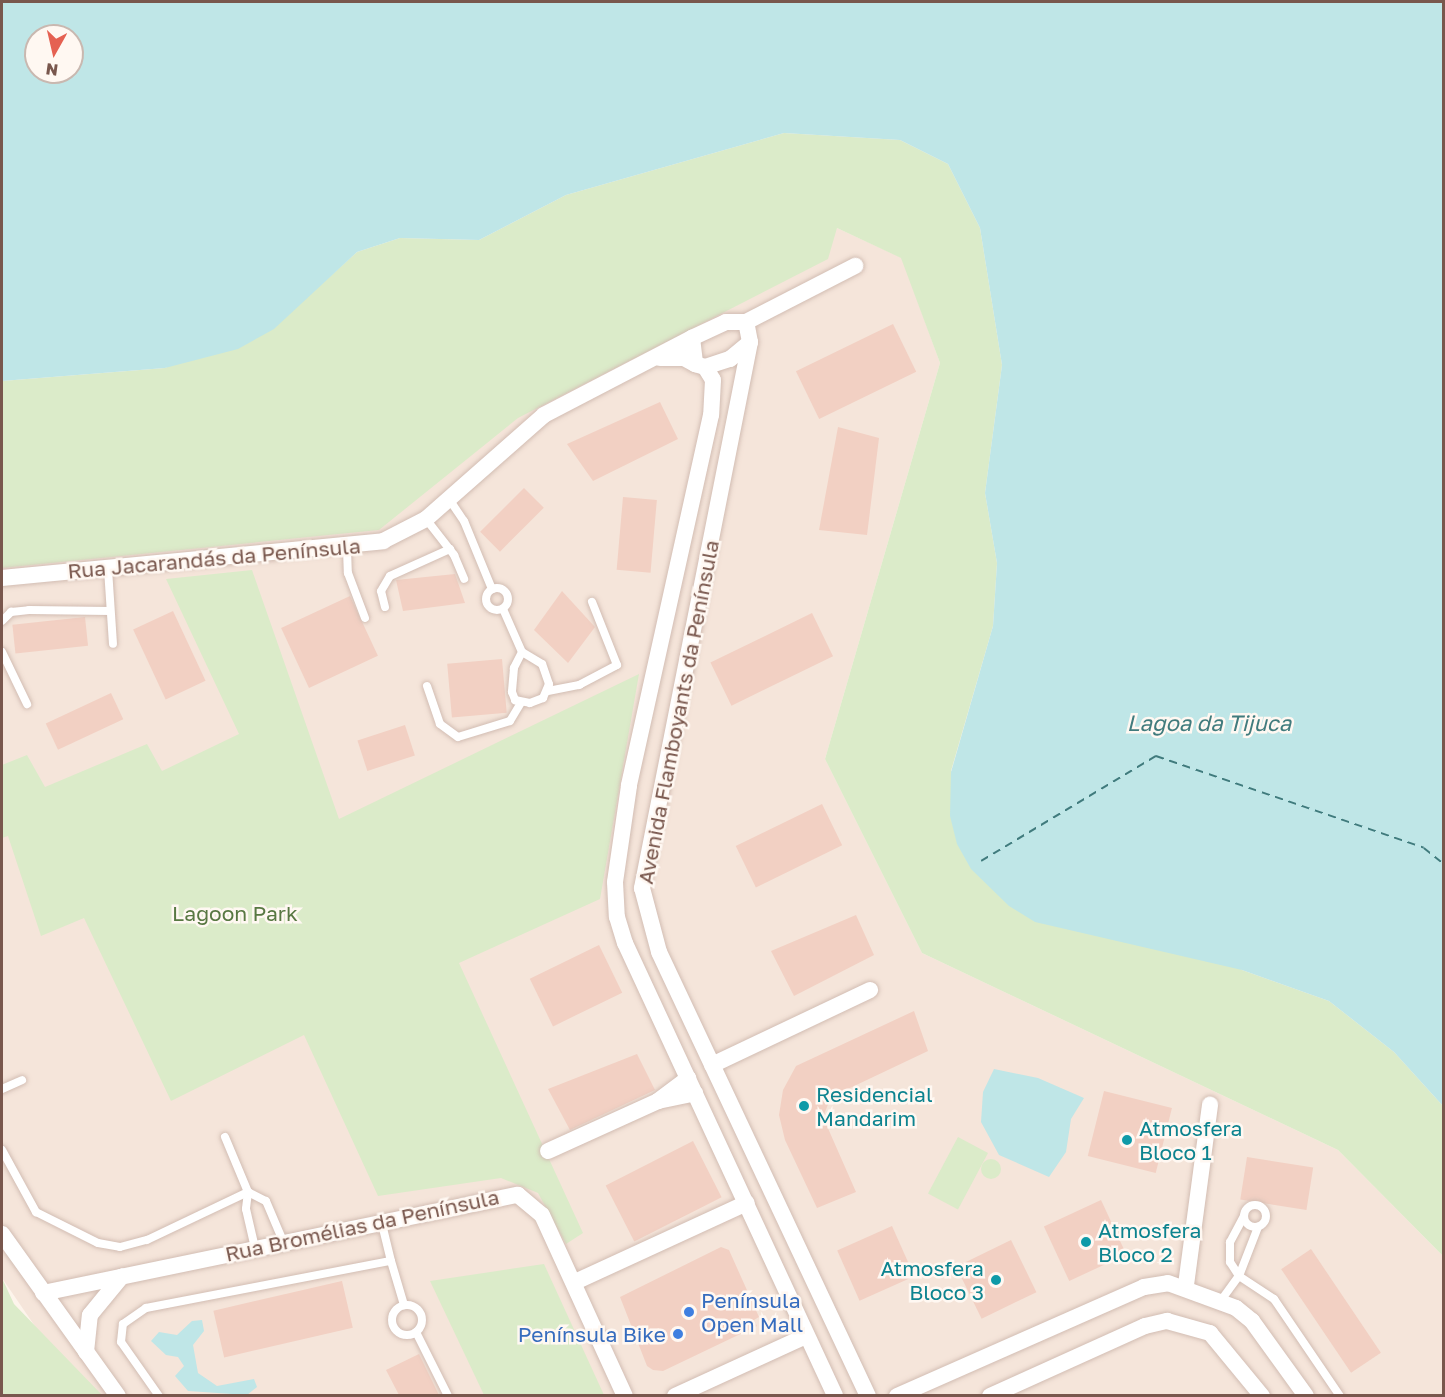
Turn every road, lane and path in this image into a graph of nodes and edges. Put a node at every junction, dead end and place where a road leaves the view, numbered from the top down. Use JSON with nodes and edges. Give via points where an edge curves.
{"nodes":[{"id":1,"x":855,"y":266,"type":"dead end"},
{"id":2,"x":746,"y":322,"type":"junction"},
{"id":3,"x":692,"y":338,"type":"junction"},
{"id":4,"x":750,"y":342,"type":"junction"},
{"id":5,"x":656,"y":358,"type":"junction"},
{"id":6,"x":700,"y":366,"type":"junction"},
{"id":7,"x":449,"y":499,"type":"junction"},
{"id":8,"x":426,"y":519,"type":"junction"},
{"id":9,"x":347,"y":549,"type":"junction"},
{"id":10,"x":450,"y":549,"type":"junction"},
{"id":11,"x":108,"y":569,"type":"junction"},
{"id":12,"x":2,"y":578,"type":"edge"},
{"id":13,"x":464,"y":579,"type":"dead end"},
{"id":14,"x":492,"y":589,"type":"junction"},
{"id":15,"x":592,"y":602,"type":"dead end"},
{"id":16,"x":385,"y":607,"type":"dead end"},
{"id":17,"x":503,"y":609,"type":"junction"},
{"id":18,"x":110,"y":610,"type":"junction"},
{"id":19,"x":365,"y":618,"type":"dead end"},
{"id":20,"x":2,"y":621,"type":"edge"},
{"id":21,"x":113,"y":644,"type":"dead end"},
{"id":22,"x":2,"y":652,"type":"edge"},
{"id":23,"x":522,"y":652,"type":"junction"},
{"id":24,"x":427,"y":686,"type":"dead end"},
{"id":25,"x":548,"y":691,"type":"junction"},
{"id":26,"x":522,"y":703,"type":"junction"},
{"id":27,"x":27,"y":704,"type":"dead end"},
{"id":28,"x":623,"y":825,"type":"junction"},
{"id":29,"x":652,"y":828,"type":"junction"},
{"id":30,"x":870,"y":990,"type":"dead end"},
{"id":31,"x":712,"y":1065,"type":"junction"},
{"id":32,"x":688,"y":1078,"type":"junction"},
{"id":33,"x":22,"y":1080,"type":"dead end"},
{"id":34,"x":2,"y":1089,"type":"edge"},
{"id":35,"x":695,"y":1093,"type":"junction"},
{"id":36,"x":658,"y":1101,"type":"junction"},
{"id":37,"x":1210,"y":1105,"type":"dead end"},
{"id":38,"x":225,"y":1137,"type":"dead end"},
{"id":39,"x":2,"y":1150,"type":"edge"},
{"id":40,"x":548,"y":1151,"type":"dead end"},
{"id":41,"x":248,"y":1192,"type":"junction"},
{"id":42,"x":747,"y":1203,"type":"junction"},
{"id":43,"x":1244,"y":1216,"type":"junction"},
{"id":44,"x":381,"y":1221,"type":"junction"},
{"id":45,"x":1258,"y":1227,"type":"junction"},
{"id":46,"x":2,"y":1234,"type":"edge"},
{"id":47,"x":283,"y":1241,"type":"junction"},
{"id":48,"x":255,"y":1247,"type":"junction"},
{"id":49,"x":391,"y":1261,"type":"junction"},
{"id":50,"x":123,"y":1276,"type":"junction"},
{"id":51,"x":1239,"y":1276,"type":"junction"},
{"id":52,"x":575,"y":1282,"type":"junction"},
{"id":53,"x":1186,"y":1285,"type":"junction"},
{"id":54,"x":43,"y":1293,"type":"junction"},
{"id":55,"x":1222,"y":1299,"type":"junction"},
{"id":56,"x":404,"y":1305,"type":"junction"},
{"id":57,"x":416,"y":1332,"type":"junction"},
{"id":58,"x":806,"y":1336,"type":"junction"},
{"id":59,"x":86,"y":1352,"type":"junction"},
{"id":60,"x":118,"y":1395,"type":"edge"},
{"id":61,"x":159,"y":1395,"type":"edge"},
{"id":62,"x":448,"y":1395,"type":"edge"},
{"id":63,"x":626,"y":1395,"type":"edge"},
{"id":64,"x":675,"y":1395,"type":"edge"},
{"id":65,"x":835,"y":1395,"type":"edge"},
{"id":66,"x":868,"y":1395,"type":"edge"},
{"id":67,"x":900,"y":1395,"type":"edge"},
{"id":68,"x":990,"y":1395,"type":"edge"},
{"id":69,"x":1262,"y":1395,"type":"edge"},
{"id":70,"x":1306,"y":1395,"type":"edge"},
{"id":71,"x":1340,"y":1395,"type":"edge"}],
"edges":[{"from":1,"to":2,"type":"street","name":"Rua Jacarandás da Península"},
{"from":2,"to":3,"type":"street","name":"Rua Jacarandás da Península","via":[[726,322]]},
{"from":2,"to":4,"type":"street"},
{"from":3,"to":5,"type":"street","name":"Rua Jacarandás da Península"},
{"from":3,"to":6,"type":"street"},
{"from":4,"to":6,"type":"street","via":[[739,355]]},
{"from":4,"to":29,"type":"street","name":"Avenida Flamboyants da Península"},
{"from":5,"to":6,"type":"street","name":"Rua Jacarandás da Península","via":[[684,358]]},
{"from":5,"to":7,"type":"street","name":"Rua Jacarandás da Península","via":[[544,415]]},
{"from":6,"to":28,"type":"street","name":"Avenida Flamboyants da Península","via":[[713,380],[711,416],[650,681]]},
{"from":7,"to":8,"type":"street","name":"Rua Jacarandás da Península"},
{"from":7,"to":14,"type":"lane","via":[[464,521]]},
{"from":8,"to":9,"type":"street","name":"Rua Jacarandás da Península","via":[[383,541]]},
{"from":8,"to":10,"type":"lane"},
{"from":9,"to":11,"type":"street","name":"Rua Jacarandás da Península"},
{"from":9,"to":19,"type":"lane","via":[[348,573]]},
{"from":10,"to":13,"type":"lane"},
{"from":10,"to":16,"type":"lane","via":[[390,576],[381,591]]},
{"from":11,"to":12,"type":"street","name":"Rua Jacarandás da Península"},
{"from":11,"to":18,"type":"lane"},
{"from":14,"to":17,"type":"lane","via":[[506,591]]},
{"from":14,"to":17,"type":"lane","via":[[486,597],[488,606]]},
{"from":15,"to":25,"type":"lane","via":[[616,665],[579,685]]},
{"from":17,"to":23,"type":"lane"},
{"from":18,"to":20,"type":"lane","via":[[28,610],[11,612]]},
{"from":18,"to":21,"type":"lane"},
{"from":22,"to":27,"type":"lane"},
{"from":23,"to":25,"type":"lane","via":[[542,664]]},
{"from":23,"to":26,"type":"lane","via":[[512,679],[515,700]]},
{"from":24,"to":26,"type":"lane","via":[[440,724],[458,737],[510,721]]},
{"from":25,"to":26,"type":"lane","via":[[543,698]]},
{"from":28,"to":29,"type":"street","via":[[641,822]]},
{"from":28,"to":32,"type":"street","name":"Avenida Flamboyants da Península","via":[[615,882],[617,916]]},
{"from":29,"to":31,"type":"street","name":"Avenida Flamboyants da Península","via":[[643,870],[646,918]]},
{"from":30,"to":31,"type":"street"},
{"from":31,"to":66,"type":"street","name":"Avenida Flamboyants da Península"},
{"from":32,"to":35,"type":"street","name":"Avenida Flamboyants da Península"},
{"from":32,"to":36,"type":"street"},
{"from":33,"to":34,"type":"lane"},
{"from":35,"to":36,"type":"street"},
{"from":35,"to":42,"type":"street","name":"Avenida Flamboyants da Península"},
{"from":36,"to":40,"type":"street"},
{"from":37,"to":53,"type":"street"},
{"from":38,"to":41,"type":"lane"},
{"from":39,"to":41,"type":"lane","via":[[36,1212],[98,1243],[120,1247],[147,1240]]},
{"from":41,"to":47,"type":"lane","via":[[266,1201]]},
{"from":41,"to":48,"type":"lane","via":[[246,1209]]},
{"from":42,"to":52,"type":"street"},
{"from":42,"to":58,"type":"street","name":"Avenida Flamboyants da Península"},
{"from":43,"to":45,"type":"lane"},
{"from":43,"to":45,"type":"lane","via":[[1248,1208],[1262,1208],[1265,1221]]},
{"from":43,"to":51,"type":"lane","via":[[1230,1242],[1230,1262]]},
{"from":44,"to":47,"type":"street","name":"Rua Bromélias da Península"},
{"from":44,"to":49,"type":"lane"},
{"from":44,"to":52,"type":"street","name":"Rua Bromélias da Península","via":[[518,1195],[542,1215]]},
{"from":45,"to":51,"type":"lane"},
{"from":46,"to":54,"type":"street"},
{"from":47,"to":48,"type":"street","name":"Rua Bromélias da Península"},
{"from":48,"to":50,"type":"street","name":"Rua Bromélias da Península"},
{"from":49,"to":56,"type":"lane"},
{"from":49,"to":61,"type":"lane","via":[[146,1308],[129,1318],[121,1342]]},
{"from":50,"to":54,"type":"street","name":"Rua Bromélias da Península"},
{"from":50,"to":59,"type":"street","via":[[90,1316]]},
{"from":51,"to":55,"type":"lane"},
{"from":51,"to":71,"type":"lane","via":[[1274,1299]]},
{"from":52,"to":63,"type":"street","name":"Rua Bromélias da Península"},
{"from":53,"to":55,"type":"street"},
{"from":53,"to":67,"type":"street","via":[[1143,1287]]},
{"from":54,"to":59,"type":"street"},
{"from":55,"to":70,"type":"street","via":[[1252,1321]]},
{"from":56,"to":57,"type":"lane","via":[[420,1311],[422,1323]]},
{"from":56,"to":57,"type":"lane","via":[[395,1311],[392,1323],[399,1332]]},
{"from":57,"to":62,"type":"lane"},
{"from":58,"to":64,"type":"street"},
{"from":58,"to":65,"type":"street","name":"Avenida Flamboyants da Península"},
{"from":59,"to":60,"type":"street"},
{"from":68,"to":69,"type":"street","via":[[1144,1326],[1167,1321],[1210,1333]]}]}
